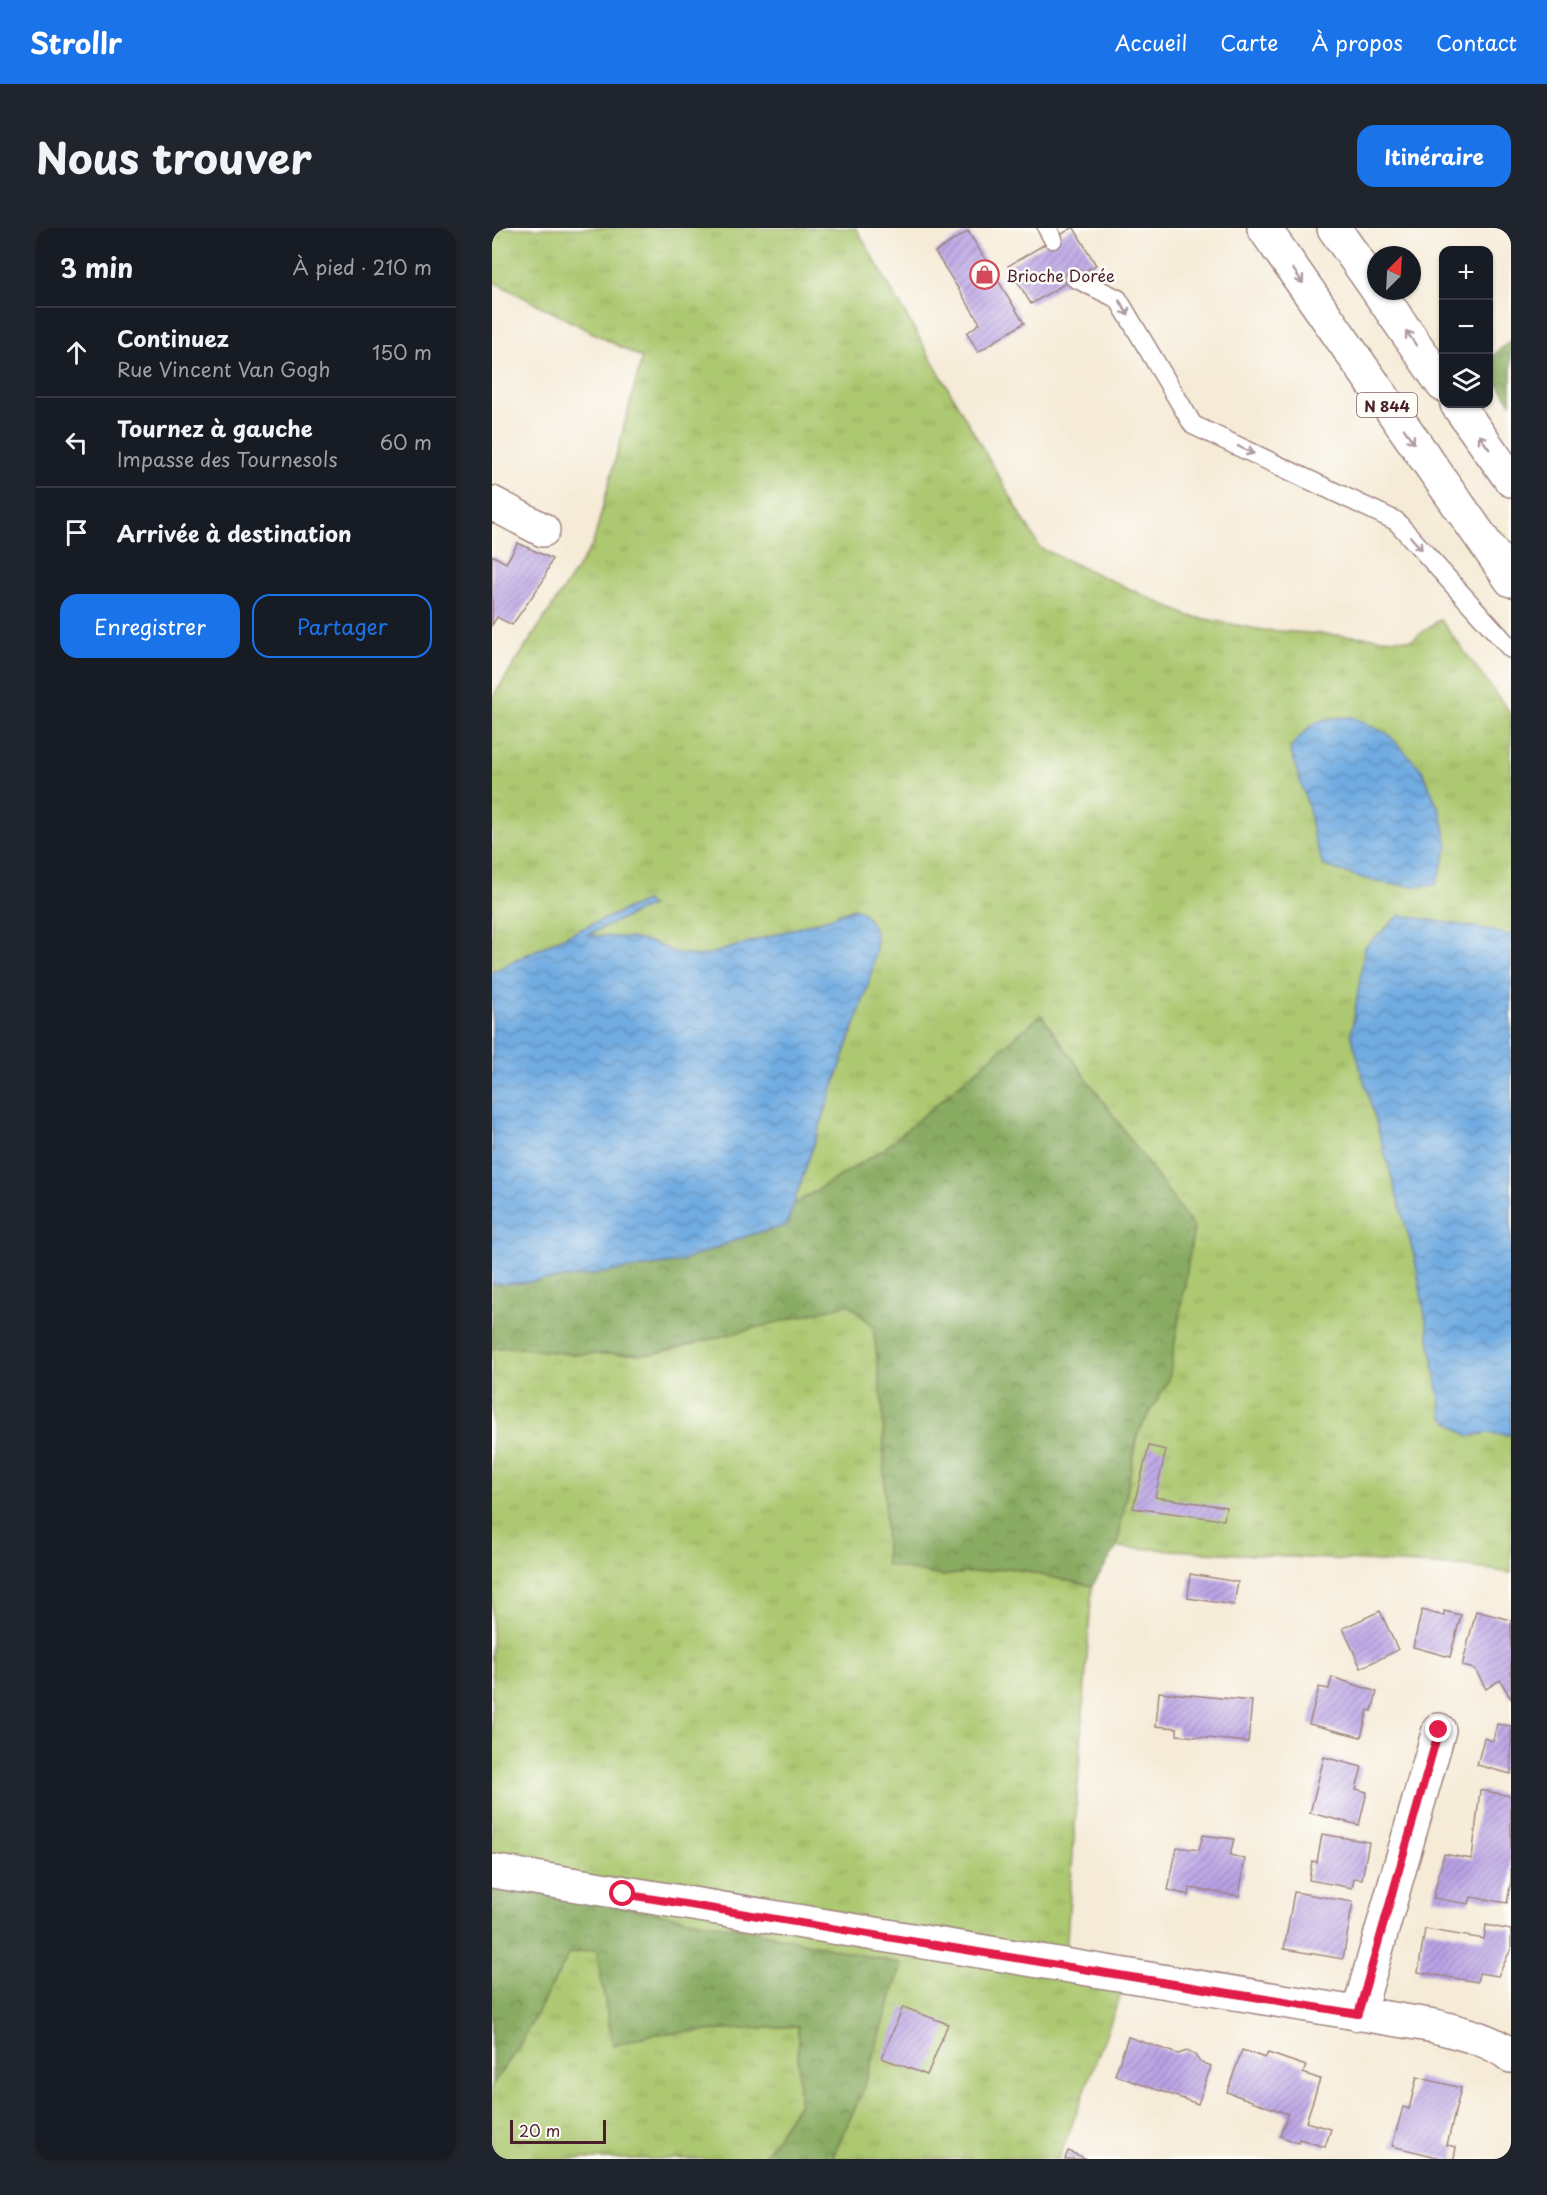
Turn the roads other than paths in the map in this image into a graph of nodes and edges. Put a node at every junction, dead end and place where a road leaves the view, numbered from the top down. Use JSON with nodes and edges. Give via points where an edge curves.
{"nodes":[{"id":1,"x":1264,"y":228,"type":"edge"},
{"id":2,"x":1334,"y":228,"type":"edge"},
{"id":3,"x":1367,"y":275,"type":"edge"},
{"id":4,"x":1075,"y":278,"type":"dead end"},
{"id":5,"x":1385,"y":300,"type":"edge"},
{"id":6,"x":1439,"y":379,"type":"edge"},
{"id":7,"x":1460,"y":408,"type":"edge"},
{"id":8,"x":1511,"y":480,"type":"edge"},
{"id":9,"x":492,"y":503,"type":"edge"},
{"id":10,"x":543,"y":530,"type":"dead end"},
{"id":11,"x":1511,"y":580,"type":"edge"},
{"id":12,"x":1511,"y":648,"type":"edge"},
{"id":13,"x":1439,"y":1730,"type":"dead end"},
{"id":14,"x":492,"y":1871,"type":"edge"},
{"id":15,"x":1358,"y":2014,"type":"junction"},
{"id":16,"x":1511,"y":2056,"type":"edge"}],
"edges":[{"from":1,"to":11,"type":"main road","number":"N 844","one_way":true},
{"from":2,"to":3,"type":"main road"},
{"from":4,"to":12,"type":"lane","one_way":true,"via":[[1118,299],[1193,425],[1396,521]]},
{"from":6,"to":5,"type":"main road","one_way":true},
{"from":8,"to":7,"type":"main road","one_way":true},
{"from":9,"to":10,"type":"main road"},
{"from":13,"to":15,"type":"main road"},
{"from":14,"to":15,"type":"main road"},
{"from":15,"to":16,"type":"main road","via":[[1435,2026],[1471,2036]]}]}
